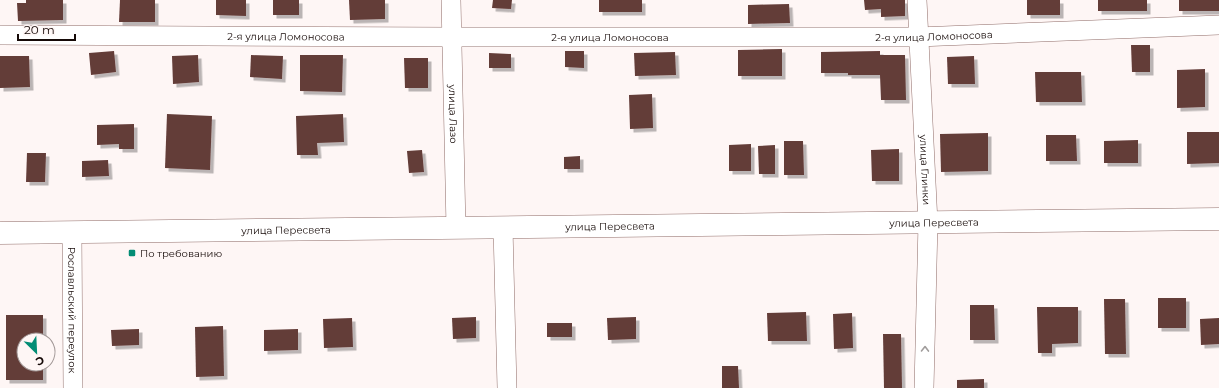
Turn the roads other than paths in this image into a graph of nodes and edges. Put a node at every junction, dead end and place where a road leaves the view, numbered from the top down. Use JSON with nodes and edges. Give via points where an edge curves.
{"nodes":[{"id":1,"x":451,"y":0,"type":"edge"},
{"id":2,"x":917,"y":0,"type":"edge"},
{"id":3,"x":1219,"y":25,"type":"edge"},
{"id":4,"x":0,"y":35,"type":"edge"},
{"id":5,"x":451,"y":37,"type":"junction"},
{"id":6,"x":918,"y":37,"type":"junction"},
{"id":7,"x":1219,"y":219,"type":"edge"},
{"id":8,"x":928,"y":222,"type":"junction"},
{"id":9,"x":456,"y":228,"type":"junction"},
{"id":10,"x":503,"y":228,"type":"junction"},
{"id":11,"x":72,"y":232,"type":"junction"},
{"id":12,"x":0,"y":233,"type":"edge"},
{"id":13,"x":73,"y":388,"type":"edge"},
{"id":14,"x":507,"y":388,"type":"edge"},
{"id":15,"x":924,"y":388,"type":"edge"}],
"edges":[{"from":1,"to":5,"type":"street","name":"улица Лазо"},
{"from":2,"to":6,"type":"street","name":"улица Глинки"},
{"from":3,"to":6,"type":"street","name":"2-я улица Ломоносова"},
{"from":4,"to":5,"type":"street","name":"2-я улица Ломоносова"},
{"from":5,"to":6,"type":"street","name":"2-я улица Ломоносова"},
{"from":5,"to":9,"type":"street","name":"улица Лазо"},
{"from":6,"to":8,"type":"street","name":"улица Глинки"},
{"from":7,"to":8,"type":"main road","name":"улица Пересвета"},
{"from":8,"to":10,"type":"main road","name":"улица Пересвета"},
{"from":15,"to":8,"type":"street","name":"улица Глинки","one_way":true},
{"from":9,"to":10,"type":"main road","name":"улица Пересвета"},
{"from":9,"to":11,"type":"main road","name":"улица Пересвета"},
{"from":10,"to":14,"type":"street"},
{"from":11,"to":12,"type":"main road","name":"улица Пересвета"},
{"from":11,"to":13,"type":"street","name":"Рославльский переулок"}]}
